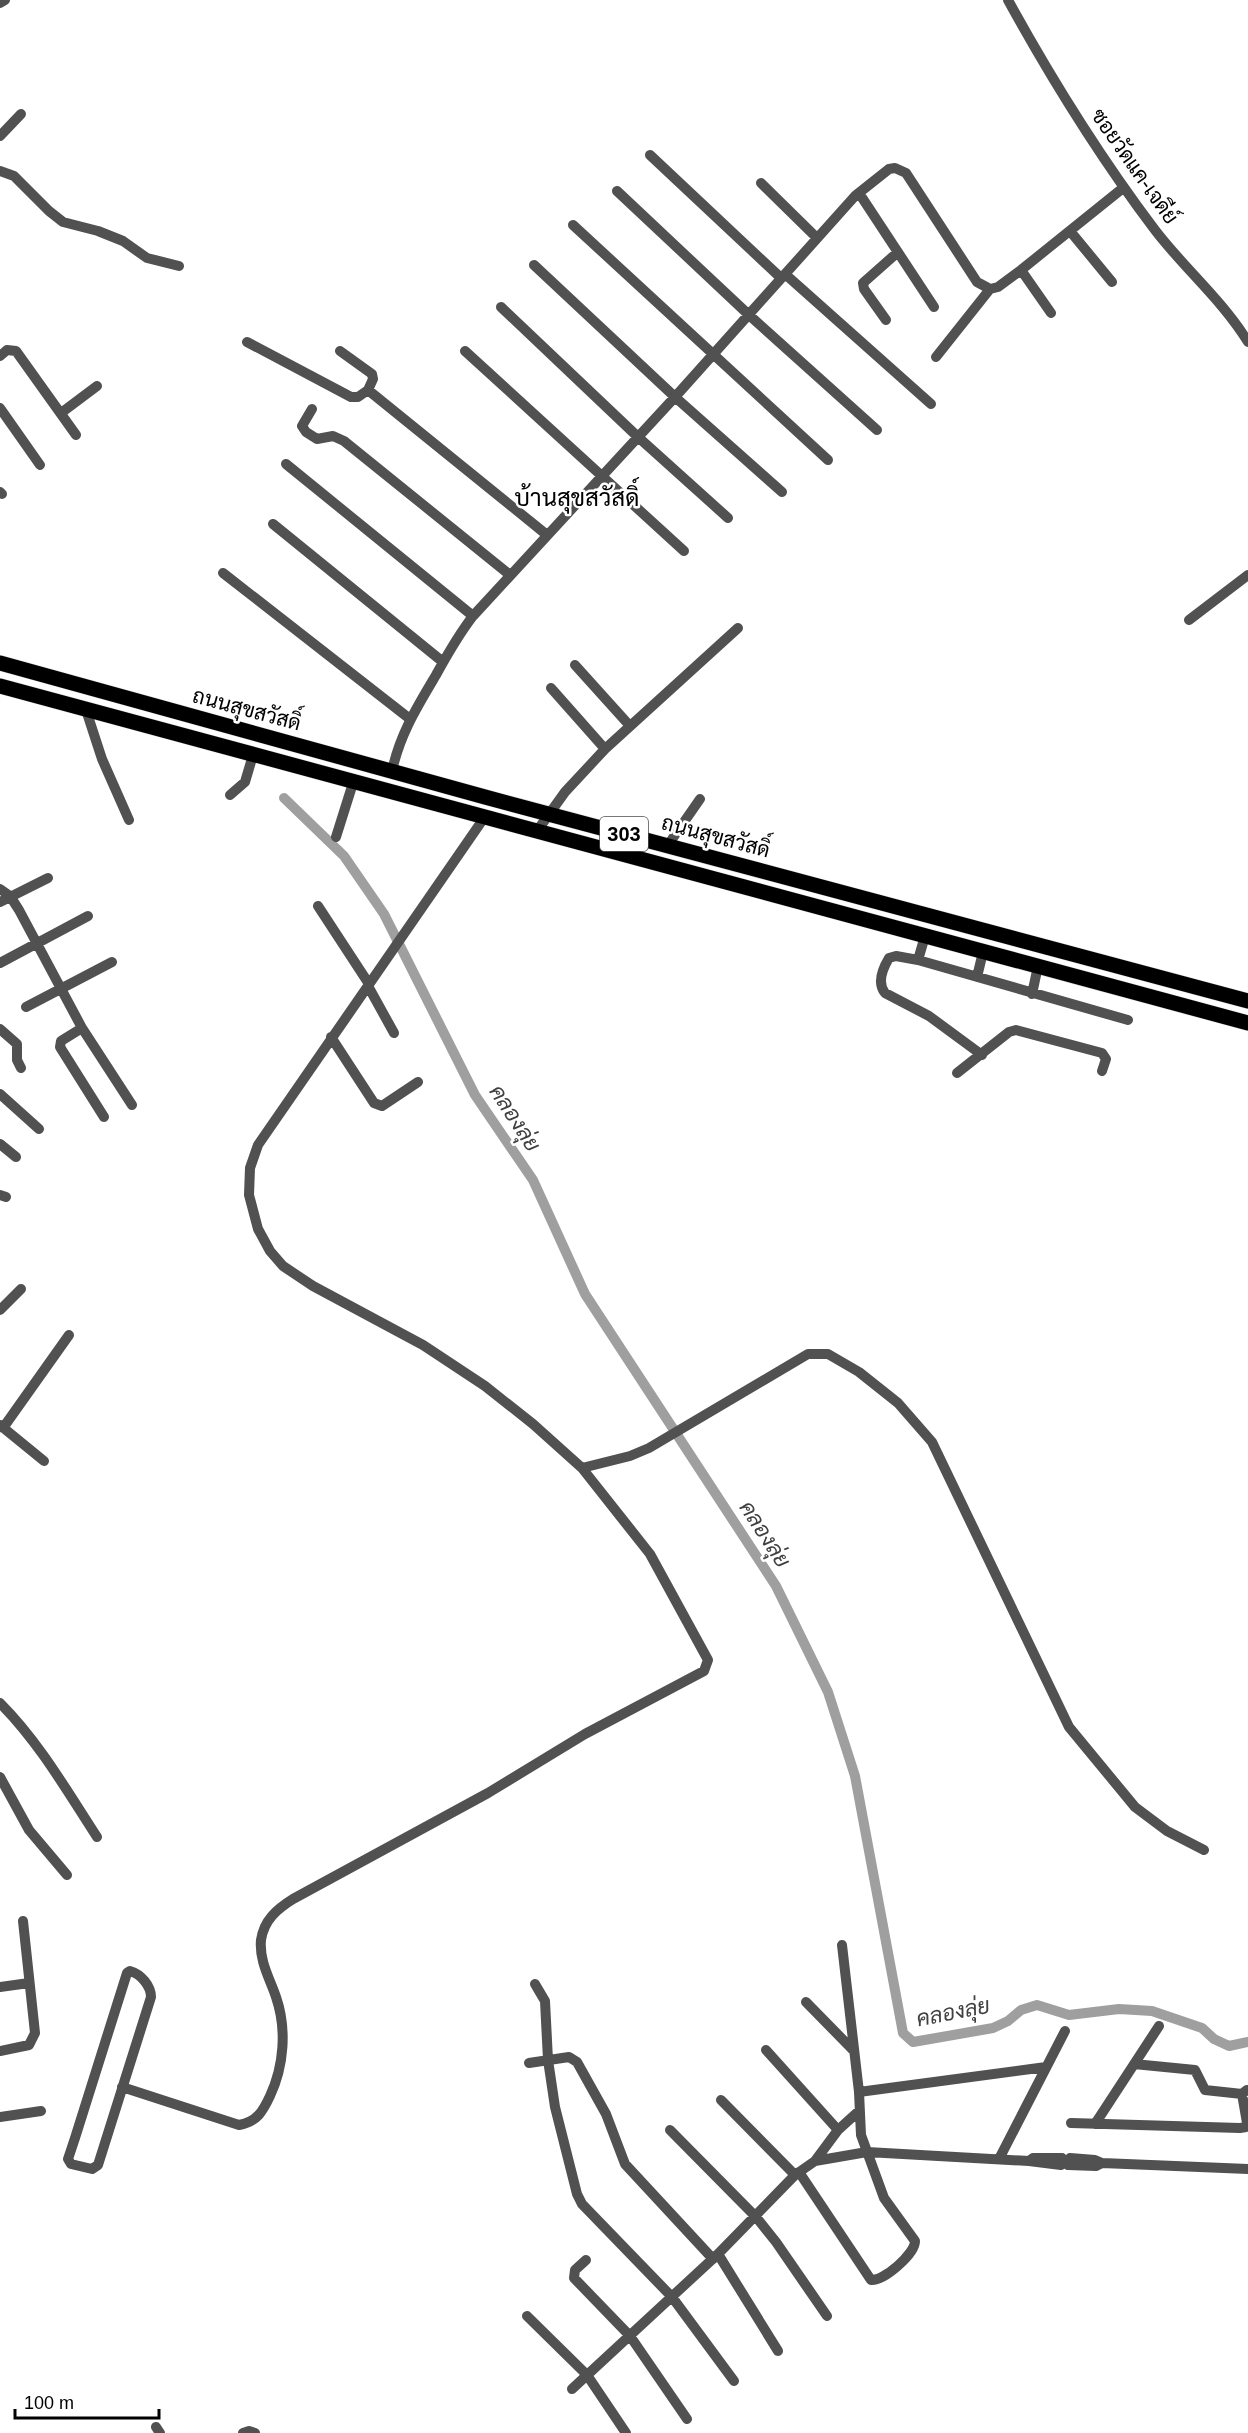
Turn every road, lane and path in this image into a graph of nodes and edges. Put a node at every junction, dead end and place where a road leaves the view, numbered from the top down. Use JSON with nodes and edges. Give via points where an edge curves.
{"nodes":[{"id":1,"x":5,"y":0,"type":"edge"},
{"id":2,"x":1008,"y":0,"type":"edge"},
{"id":3,"x":0,"y":3,"type":"edge"},
{"id":4,"x":21,"y":114,"type":"dead end"},
{"id":5,"x":0,"y":136,"type":"edge"},
{"id":6,"x":650,"y":154,"type":"dead end"},
{"id":7,"x":0,"y":171,"type":"edge"},
{"id":8,"x":761,"y":183,"type":"dead end"},
{"id":9,"x":1123,"y":188,"type":"junction"},
{"id":10,"x":616,"y":191,"type":"dead end"},
{"id":11,"x":859,"y":193,"type":"junction"},
{"id":12,"x":573,"y":225,"type":"dead end"},
{"id":13,"x":1070,"y":231,"type":"junction"},
{"id":14,"x":817,"y":238,"type":"junction"},
{"id":15,"x":898,"y":252,"type":"junction"},
{"id":16,"x":534,"y":265,"type":"dead end"},
{"id":17,"x":179,"y":266,"type":"dead end"},
{"id":18,"x":1021,"y":270,"type":"junction"},
{"id":19,"x":783,"y":276,"type":"junction"},
{"id":20,"x":1112,"y":282,"type":"dead end"},
{"id":21,"x":990,"y":289,"type":"junction"},
{"id":22,"x":501,"y":307,"type":"dead end"},
{"id":23,"x":934,"y":307,"type":"dead end"},
{"id":24,"x":1051,"y":313,"type":"dead end"},
{"id":25,"x":749,"y":315,"type":"junction"},
{"id":26,"x":886,"y":320,"type":"dead end"},
{"id":27,"x":247,"y":342,"type":"dead end"},
{"id":28,"x":1248,"y":342,"type":"edge"},
{"id":29,"x":340,"y":351,"type":"dead end"},
{"id":30,"x":465,"y":351,"type":"dead end"},
{"id":31,"x":713,"y":355,"type":"junction"},
{"id":32,"x":0,"y":356,"type":"edge"},
{"id":33,"x":936,"y":357,"type":"dead end"},
{"id":34,"x":98,"y":386,"type":"dead end"},
{"id":35,"x":368,"y":390,"type":"junction"},
{"id":36,"x":675,"y":397,"type":"junction"},
{"id":37,"x":931,"y":404,"type":"dead end"},
{"id":38,"x":0,"y":408,"type":"edge"},
{"id":39,"x":312,"y":409,"type":"dead end"},
{"id":40,"x":61,"y":413,"type":"junction"},
{"id":41,"x":877,"y":430,"type":"dead end"},
{"id":42,"x":76,"y":435,"type":"dead end"},
{"id":43,"x":638,"y":437,"type":"junction"},
{"id":44,"x":828,"y":460,"type":"dead end"},
{"id":45,"x":286,"y":464,"type":"dead end"},
{"id":46,"x":40,"y":465,"type":"dead end"},
{"id":47,"x":601,"y":477,"type":"junction"},
{"id":48,"x":782,"y":492,"type":"dead end"},
{"id":49,"x":728,"y":518,"type":"dead end"},
{"id":50,"x":273,"y":524,"type":"dead end"},
{"id":51,"x":547,"y":535,"type":"junction"},
{"id":52,"x":684,"y":551,"type":"dead end"},
{"id":53,"x":223,"y":573,"type":"dead end"},
{"id":54,"x":510,"y":575,"type":"junction"},
{"id":55,"x":1248,"y":575,"type":"edge"},
{"id":56,"x":473,"y":616,"type":"junction"},
{"id":57,"x":1189,"y":620,"type":"dead end"},
{"id":58,"x":738,"y":628,"type":"dead end"},
{"id":59,"x":443,"y":662,"type":"junction"},
{"id":60,"x":0,"y":663,"type":"edge"},
{"id":61,"x":575,"y":665,"type":"dead end"},
{"id":62,"x":0,"y":686,"type":"edge"},
{"id":63,"x":550,"y":688,"type":"dead end"},
{"id":64,"x":86,"y":710,"type":"junction"},
{"id":65,"x":410,"y":719,"type":"junction"},
{"id":66,"x":630,"y":726,"type":"junction"},
{"id":67,"x":605,"y":749,"type":"junction"},
{"id":68,"x":254,"y":755,"type":"junction"},
{"id":69,"x":392,"y":771,"type":"junction"},
{"id":70,"x":353,"y":783,"type":"junction"},
{"id":71,"x":230,"y":795,"type":"dead end"},
{"id":72,"x":700,"y":800,"type":"dead end"},
{"id":73,"x":547,"y":814,"type":"junction"},
{"id":74,"x":484,"y":818,"type":"junction"},
{"id":75,"x":129,"y":820,"type":"dead end"},
{"id":76,"x":537,"y":831,"type":"junction"},
{"id":77,"x":336,"y":837,"type":"dead end"},
{"id":78,"x":668,"y":845,"type":"junction"},
{"id":79,"x":48,"y":878,"type":"dead end"},
{"id":80,"x":0,"y":889,"type":"edge"},
{"id":81,"x":5,"y":899,"type":"edge"},
{"id":82,"x":318,"y":906,"type":"dead end"},
{"id":83,"x":88,"y":916,"type":"dead end"},
{"id":84,"x":925,"y":936,"type":"junction"},
{"id":85,"x":36,"y":944,"type":"junction"},
{"id":86,"x":983,"y":952,"type":"junction"},
{"id":87,"x":918,"y":960,"type":"junction"},
{"id":88,"x":112,"y":962,"type":"dead end"},
{"id":89,"x":0,"y":963,"type":"edge"},
{"id":90,"x":1038,"y":966,"type":"junction"},
{"id":91,"x":977,"y":977,"type":"junction"},
{"id":92,"x":369,"y":985,"type":"junction"},
{"id":93,"x":61,"y":989,"type":"junction"},
{"id":94,"x":1032,"y":993,"type":"junction"},
{"id":95,"x":1248,"y":1000,"type":"edge"},
{"id":96,"x":26,"y":1007,"type":"dead end"},
{"id":97,"x":1128,"y":1020,"type":"dead end"},
{"id":98,"x":1248,"y":1023,"type":"edge"},
{"id":99,"x":82,"y":1028,"type":"junction"},
{"id":100,"x":0,"y":1029,"type":"edge"},
{"id":101,"x":394,"y":1033,"type":"dead end"},
{"id":102,"x":331,"y":1037,"type":"junction"},
{"id":103,"x":982,"y":1055,"type":"junction"},
{"id":104,"x":21,"y":1068,"type":"dead end"},
{"id":105,"x":1102,"y":1071,"type":"dead end"},
{"id":106,"x":957,"y":1073,"type":"dead end"},
{"id":107,"x":418,"y":1082,"type":"dead end"},
{"id":108,"x":0,"y":1095,"type":"edge"},
{"id":109,"x":132,"y":1105,"type":"dead end"},
{"id":110,"x":104,"y":1117,"type":"dead end"},
{"id":111,"x":39,"y":1129,"type":"dead end"},
{"id":112,"x":0,"y":1144,"type":"edge"},
{"id":113,"x":16,"y":1157,"type":"dead end"},
{"id":114,"x":21,"y":1289,"type":"dead end"},
{"id":115,"x":0,"y":1310,"type":"edge"},
{"id":116,"x":69,"y":1335,"type":"dead end"},
{"id":117,"x":2,"y":1427,"type":"edge"},
{"id":118,"x":44,"y":1461,"type":"dead end"},
{"id":119,"x":582,"y":1467,"type":"junction"},
{"id":120,"x":0,"y":1703,"type":"edge"},
{"id":121,"x":0,"y":1777,"type":"edge"},
{"id":122,"x":97,"y":1837,"type":"dead end"},
{"id":123,"x":1204,"y":1850,"type":"dead end"},
{"id":124,"x":67,"y":1875,"type":"dead end"},
{"id":125,"x":23,"y":1921,"type":"dead end"},
{"id":126,"x":842,"y":1945,"type":"dead end"},
{"id":127,"x":29,"y":1983,"type":"junction"},
{"id":128,"x":536,"y":1984,"type":"dead end"},
{"id":129,"x":0,"y":1987,"type":"edge"},
{"id":130,"x":806,"y":2002,"type":"dead end"},
{"id":131,"x":1159,"y":2026,"type":"dead end"},
{"id":132,"x":1065,"y":2031,"type":"dead end"},
{"id":133,"x":766,"y":2049,"type":"dead end"},
{"id":134,"x":0,"y":2051,"type":"edge"},
{"id":135,"x":854,"y":2051,"type":"junction"},
{"id":136,"x":548,"y":2060,"type":"junction"},
{"id":137,"x":529,"y":2063,"type":"dead end"},
{"id":138,"x":1134,"y":2064,"type":"junction"},
{"id":139,"x":1046,"y":2067,"type":"junction"},
{"id":140,"x":122,"y":2087,"type":"junction"},
{"id":141,"x":859,"y":2092,"type":"junction"},
{"id":142,"x":1245,"y":2092,"type":"edge"},
{"id":143,"x":721,"y":2100,"type":"dead end"},
{"id":144,"x":859,"y":2110,"type":"junction"},
{"id":145,"x":41,"y":2111,"type":"dead end"},
{"id":146,"x":0,"y":2117,"type":"edge"},
{"id":147,"x":1071,"y":2123,"type":"dead end"},
{"id":148,"x":1095,"y":2124,"type":"junction"},
{"id":149,"x":670,"y":2130,"type":"dead end"},
{"id":150,"x":838,"y":2130,"type":"junction"},
{"id":151,"x":867,"y":2152,"type":"junction"},
{"id":152,"x":999,"y":2159,"type":"junction"},
{"id":153,"x":815,"y":2161,"type":"junction"},
{"id":154,"x":1248,"y":2169,"type":"edge"},
{"id":155,"x":797,"y":2174,"type":"junction"},
{"id":156,"x":756,"y":2217,"type":"junction"},
{"id":157,"x":716,"y":2257,"type":"junction"},
{"id":158,"x":586,"y":2260,"type":"dead end"},
{"id":159,"x":672,"y":2297,"type":"junction"},
{"id":160,"x":527,"y":2316,"type":"dead end"},
{"id":161,"x":827,"y":2316,"type":"dead end"},
{"id":162,"x":630,"y":2336,"type":"junction"},
{"id":163,"x":778,"y":2351,"type":"dead end"},
{"id":164,"x":587,"y":2375,"type":"junction"},
{"id":165,"x":734,"y":2381,"type":"dead end"},
{"id":166,"x":572,"y":2389,"type":"dead end"},
{"id":167,"x":687,"y":2419,"type":"dead end"},
{"id":168,"x":243,"y":2433,"type":"edge"},
{"id":169,"x":255,"y":2433,"type":"edge"},
{"id":170,"x":626,"y":2433,"type":"edge"}],
"edges":[{"from":1,"to":3,"type":"street"},
{"from":2,"to":9,"type":"street","name":"ซอยวัดแค-เจดีย์"},
{"from":4,"to":5,"type":"street"},
{"from":6,"to":19,"type":"street"},
{"from":7,"to":17,"type":"street","via":[[14,176],[63,222],[123,242],[147,258]]},
{"from":8,"to":14,"type":"street"},
{"from":9,"to":13,"type":"street"},
{"from":9,"to":28,"type":"street","name":"ซอยวัดแค-เจดีย์"},
{"from":10,"to":25,"type":"street"},
{"from":11,"to":14,"type":"street"},
{"from":11,"to":15,"type":"street"},
{"from":11,"to":21,"type":"street","via":[[889,169],[906,173],[977,282]]},
{"from":12,"to":31,"type":"street"},
{"from":13,"to":18,"type":"street"},
{"from":13,"to":20,"type":"street"},
{"from":14,"to":19,"type":"street"},
{"from":15,"to":23,"type":"street"},
{"from":15,"to":26,"type":"street","via":[[862,283]]},
{"from":16,"to":36,"type":"street"},
{"from":18,"to":21,"type":"street"},
{"from":18,"to":24,"type":"street"},
{"from":19,"to":25,"type":"street"},
{"from":19,"to":37,"type":"street"},
{"from":21,"to":33,"type":"street"},
{"from":22,"to":43,"type":"street"},
{"from":25,"to":31,"type":"street"},
{"from":25,"to":41,"type":"street"},
{"from":27,"to":35,"type":"street","via":[[351,397]]},
{"from":29,"to":35,"type":"street","via":[[372,374]]},
{"from":30,"to":47,"type":"street"},
{"from":31,"to":36,"type":"street"},
{"from":31,"to":44,"type":"street"},
{"from":32,"to":40,"type":"street","via":[[8,350],[16,351]]},
{"from":34,"to":40,"type":"street"},
{"from":35,"to":51,"type":"street"},
{"from":36,"to":43,"type":"street"},
{"from":36,"to":48,"type":"street"},
{"from":38,"to":46,"type":"street"},
{"from":39,"to":54,"type":"street","via":[[302,426],[306,432],[317,439],[333,436],[344,441]]},
{"from":40,"to":42,"type":"street"},
{"from":43,"to":47,"type":"street"},
{"from":43,"to":49,"type":"street"},
{"from":45,"to":56,"type":"street"},
{"from":47,"to":51,"type":"street"},
{"from":47,"to":52,"type":"street"},
{"from":50,"to":59,"type":"street"},
{"from":51,"to":54,"type":"street"},
{"from":53,"to":65,"type":"street"},
{"from":54,"to":56,"type":"street"},
{"from":55,"to":57,"type":"street"},
{"from":56,"to":59,"type":"street"},
{"from":58,"to":66,"type":"street"},
{"from":59,"to":65,"type":"street"},
{"from":60,"to":69,"type":"main road","name":"ถนนสุขสวัสดิ์","number":"303"},
{"from":61,"to":66,"type":"street"},
{"from":62,"to":64,"type":"main road","name":"ถนนสุขสวัสดิ์","number":"303"},
{"from":63,"to":67,"type":"street"},
{"from":64,"to":68,"type":"main road","name":"ถนนสุขสวัสดิ์","number":"303"},
{"from":64,"to":75,"type":"street"},
{"from":65,"to":69,"type":"street","via":[[400,738]]},
{"from":66,"to":67,"type":"street"},
{"from":67,"to":73,"type":"street"},
{"from":68,"to":70,"type":"main road","name":"ถนนสุขสวัสดิ์","number":"303"},
{"from":68,"to":71,"type":"street","via":[[246,783]]},
{"from":69,"to":73,"type":"main road","name":"ถนนสุขสวัสดิ์","number":"303"},
{"from":70,"to":74,"type":"main road","name":"ถนนสุขสวัสดิ์","number":"303"},
{"from":70,"to":77,"type":"street"},
{"from":72,"to":78,"type":"street"},
{"from":73,"to":76,"type":"street"},
{"from":73,"to":78,"type":"main road","name":"ถนนสุขสวัสดิ์","number":"303"},
{"from":74,"to":76,"type":"main road","name":"ถนนสุขสวัสดิ์","number":"303"},
{"from":74,"to":92,"type":"street"},
{"from":76,"to":84,"type":"main road","name":"ถนนสุขสวัสดิ์","number":"303"},
{"from":78,"to":95,"type":"main road","name":"ถนนสุขสวัสดิ์","number":"303"},
{"from":79,"to":81,"type":"street"},
{"from":80,"to":81,"type":"street"},
{"from":81,"to":85,"type":"street"},
{"from":82,"to":92,"type":"street"},
{"from":83,"to":85,"type":"street"},
{"from":84,"to":86,"type":"main road","name":"ถนนสุขสวัสดิ์","number":"303"},
{"from":84,"to":87,"type":"street"},
{"from":85,"to":89,"type":"street"},
{"from":85,"to":93,"type":"street"},
{"from":86,"to":90,"type":"main road","name":"ถนนสุขสวัสดิ์","number":"303"},
{"from":86,"to":91,"type":"street"},
{"from":87,"to":91,"type":"street"},
{"from":87,"to":103,"type":"street","via":[[890,958],[881,989],[929,1016]]},
{"from":88,"to":93,"type":"street"},
{"from":90,"to":94,"type":"street"},
{"from":90,"to":98,"type":"main road","name":"ถนนสุขสวัสดิ์","number":"303"},
{"from":91,"to":94,"type":"street"},
{"from":92,"to":101,"type":"street"},
{"from":92,"to":102,"type":"street"},
{"from":93,"to":96,"type":"street"},
{"from":93,"to":99,"type":"street"},
{"from":94,"to":97,"type":"street"},
{"from":99,"to":109,"type":"street"},
{"from":99,"to":110,"type":"street","via":[[61,1041],[60,1047]]},
{"from":100,"to":104,"type":"street","via":[[17,1044],[16,1060]]},
{"from":102,"to":107,"type":"street","via":[[374,1104],[382,1106]]},
{"from":102,"to":119,"type":"street","via":[[258,1145],[250,1168],[249,1195],[258,1229],[270,1251],[283,1266],[313,1286],[423,1345],[485,1386]]},
{"from":103,"to":105,"type":"street","via":[[1016,1030],[1102,1053],[1106,1059]]},
{"from":103,"to":106,"type":"street"},
{"from":108,"to":111,"type":"street"},
{"from":112,"to":113,"type":"street"},
{"from":114,"to":115,"type":"street"},
{"from":116,"to":117,"type":"street"},
{"from":117,"to":118,"type":"street"},
{"from":119,"to":123,"type":"street","via":[[649,1448],[808,1354],[828,1354],[859,1372],[898,1402],[932,1442],[1069,1727],[1135,1807],[1167,1831]]},
{"from":119,"to":140,"type":"street","via":[[651,1554],[708,1660],[704,1671],[585,1734],[489,1793],[272,1914],[261,1940],[261,1954],[281,2019],[281,2061],[278,2080],[264,2111],[256,2118],[239,2125]]},
{"from":120,"to":122,"type":"street","via":[[42,1753]]},
{"from":121,"to":124,"type":"street","via":[[29,1830]]},
{"from":125,"to":127,"type":"street"},
{"from":126,"to":135,"type":"street"},
{"from":127,"to":129,"type":"street"},
{"from":127,"to":134,"type":"street","via":[[33,2040],[22,2047]]},
{"from":128,"to":136,"type":"street","via":[[545,2001]]},
{"from":130,"to":135,"type":"street"},
{"from":131,"to":138,"type":"street"},
{"from":132,"to":139,"type":"street"},
{"from":133,"to":150,"type":"street"},
{"from":135,"to":141,"type":"street"},
{"from":136,"to":137,"type":"street"},
{"from":136,"to":157,"type":"street","via":[[568,2057],[577,2062],[606,2114],[625,2164]]},
{"from":136,"to":159,"type":"street","via":[[555,2107],[582,2204]]},
{"from":138,"to":142,"type":"street","via":[[1195,2070],[1205,2090]]},
{"from":138,"to":148,"type":"street"},
{"from":139,"to":141,"type":"street"},
{"from":139,"to":152,"type":"street"},
{"from":140,"to":140,"type":"street","via":[[96,2167],[71,2164],[71,2149],[130,1971],[149,1987],[151,1997]]},
{"from":141,"to":144,"type":"street"},
{"from":142,"to":148,"type":"street","via":[[1246,2127]]},
{"from":143,"to":155,"type":"street"},
{"from":144,"to":150,"type":"street"},
{"from":144,"to":151,"type":"street"},
{"from":145,"to":146,"type":"street"},
{"from":147,"to":148,"type":"street"},
{"from":149,"to":156,"type":"street"},
{"from":150,"to":153,"type":"street"},
{"from":151,"to":152,"type":"street"},
{"from":151,"to":153,"type":"street"},
{"from":151,"to":155,"type":"street","via":[[884,2198],[915,2241],[913,2251],[874,2281]]},
{"from":152,"to":154,"type":"street"},
{"from":153,"to":155,"type":"street"},
{"from":155,"to":156,"type":"street"},
{"from":156,"to":157,"type":"street"},
{"from":156,"to":161,"type":"street"},
{"from":157,"to":159,"type":"street"},
{"from":157,"to":163,"type":"street"},
{"from":158,"to":162,"type":"street","via":[[575,2270],[574,2278]]},
{"from":159,"to":162,"type":"street"},
{"from":159,"to":165,"type":"street"},
{"from":160,"to":164,"type":"street"},
{"from":162,"to":164,"type":"street"},
{"from":162,"to":167,"type":"street"},
{"from":164,"to":166,"type":"street"},
{"from":164,"to":170,"type":"street"},
{"from":168,"to":169,"type":"street"}]}
